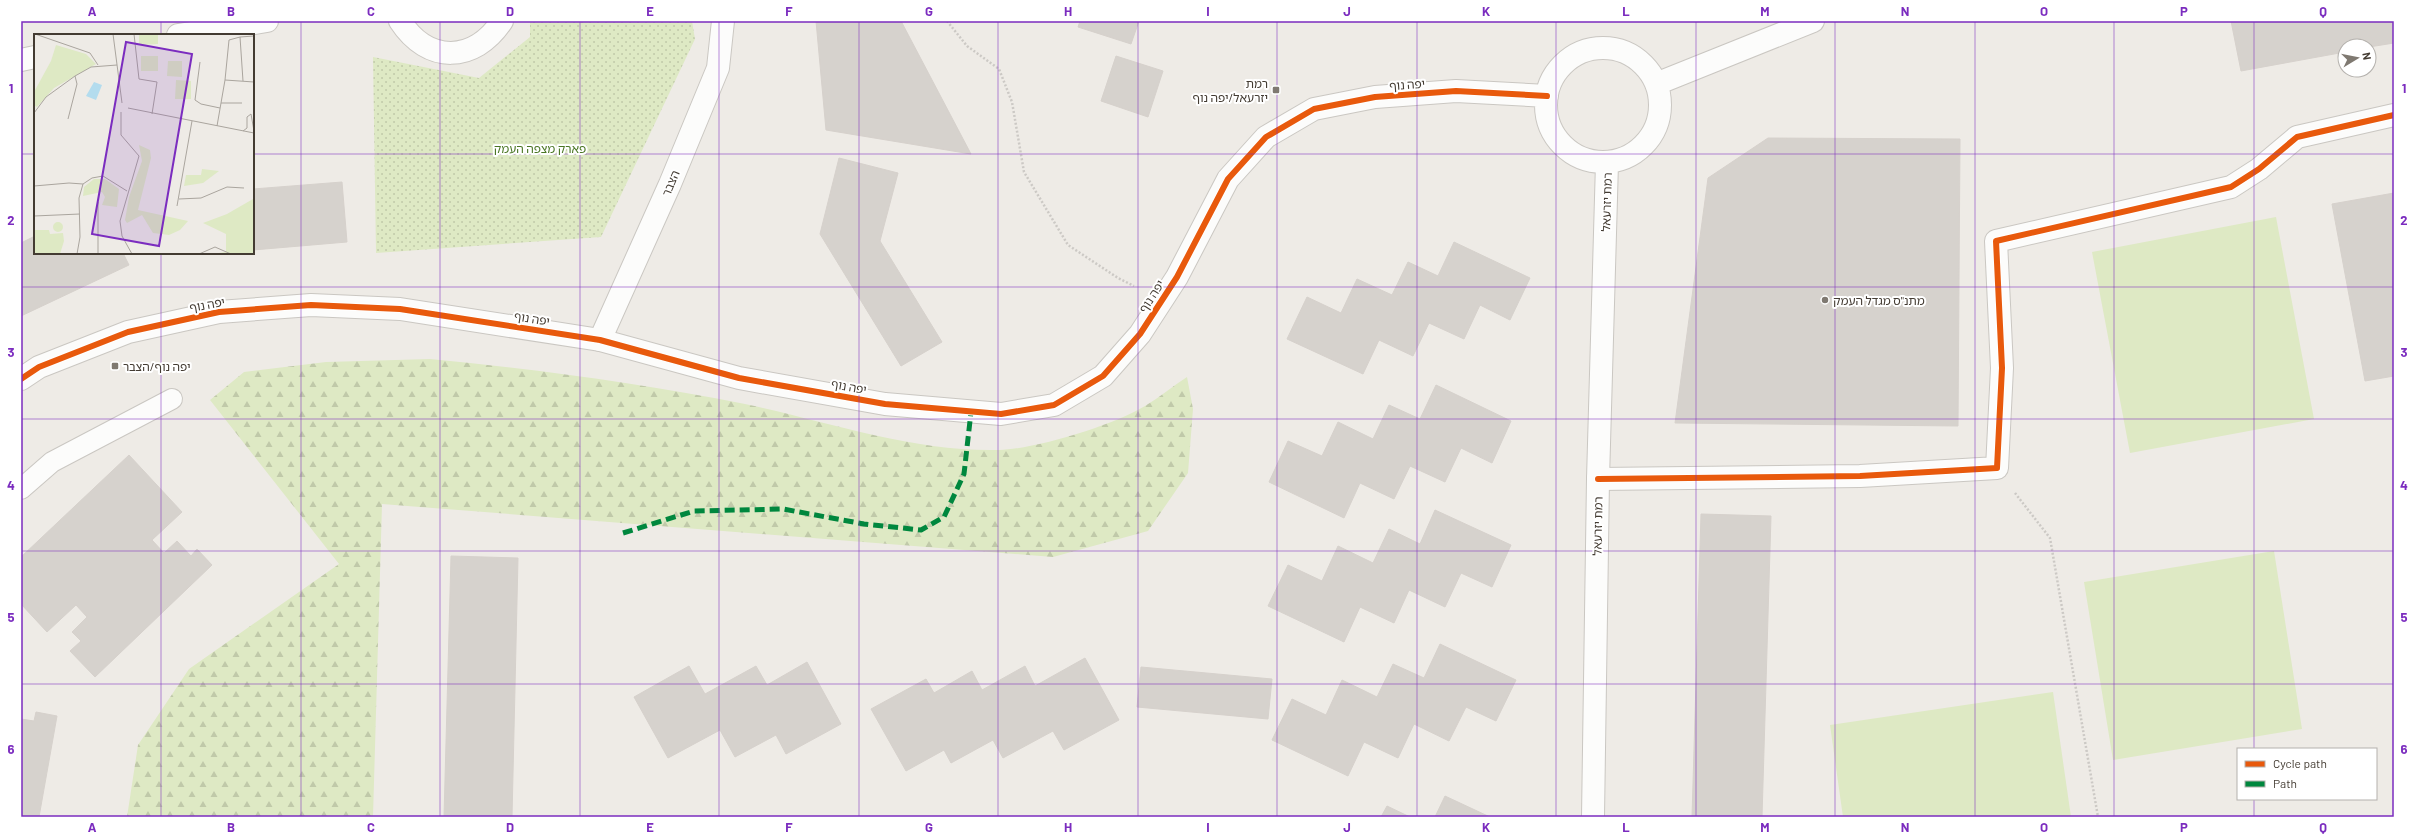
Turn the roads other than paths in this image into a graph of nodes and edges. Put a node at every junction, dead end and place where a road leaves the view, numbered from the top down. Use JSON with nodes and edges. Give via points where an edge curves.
{"nodes":[{"id":1,"x":267,"y":21,"type":"edge"},
{"id":2,"x":400,"y":21,"type":"edge"},
{"id":3,"x":502,"y":21,"type":"edge"},
{"id":4,"x":723,"y":21,"type":"edge"},
{"id":5,"x":1813,"y":21,"type":"edge"},
{"id":6,"x":184,"y":34,"type":"edge"},
{"id":7,"x":34,"y":57,"type":"edge"},
{"id":8,"x":21,"y":60,"type":"edge"},
{"id":9,"x":1656,"y":84,"type":"junction"},
{"id":10,"x":1547,"y":96,"type":"junction"},
{"id":11,"x":2394,"y":115,"type":"edge"},
{"id":12,"x":1607,"y":163,"type":"junction"},
{"id":13,"x":600,"y":340,"type":"junction"},
{"id":14,"x":21,"y":379,"type":"edge"},
{"id":15,"x":172,"y":399,"type":"dead end"},
{"id":16,"x":1598,"y":479,"type":"junction"},
{"id":17,"x":21,"y":489,"type":"edge"},
{"id":18,"x":1592,"y":817,"type":"edge"}],
"edges":[{"from":1,"to":6,"type":"street"},
{"from":2,"to":3,"type":"street","via":[[409,35],[424,46],[442,52],[460,53],[478,47],[493,35]]},
{"from":4,"to":13,"type":"street","name":"הצבר","via":[[718,68],[670,184]]},
{"from":5,"to":9,"type":"street"},
{"from":7,"to":8,"type":"street"},
{"from":9,"to":10,"type":"street","via":[[1649,71],[1638,60],[1625,53],[1596,48],[1570,59],[1551,82]]},
{"from":9,"to":12,"type":"street","via":[[1660,98],[1660,114],[1656,129],[1636,153],[1622,160]]},
{"from":10,"to":12,"type":"street","via":[[1547,117],[1555,136],[1568,151],[1587,160]]},
{"from":10,"to":13,"type":"street","name":"יפה נוף","via":[[1456,91],[1375,97],[1314,109],[1266,137],[1228,179],[1177,277],[1140,334],[1103,376],[1054,405],[1001,414],[885,404],[739,378]]},
{"from":11,"to":16,"type":"street","via":[[2297,137],[2259,169],[2231,187],[1996,241],[2002,368],[1997,468],[1860,476]]},
{"from":12,"to":16,"type":"street","name":"רמת יזרעאל"},
{"from":13,"to":14,"type":"street","name":"יפה נוף","via":[[400,309],[311,305],[220,312],[128,332],[39,367]]},
{"from":15,"to":17,"type":"lane","via":[[52,462]]},
{"from":16,"to":18,"type":"street","name":"רמת יזרעאל"}]}
